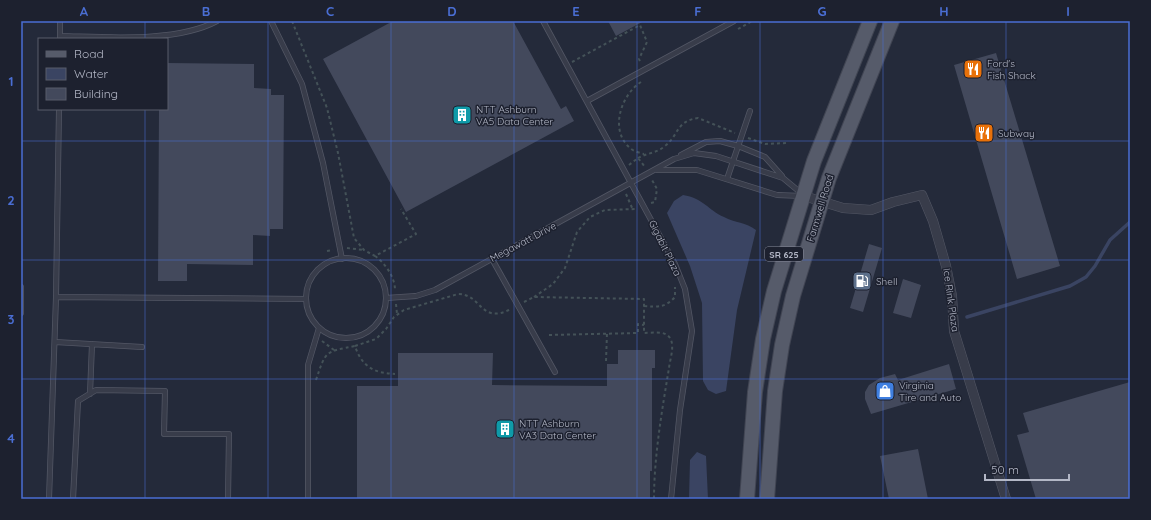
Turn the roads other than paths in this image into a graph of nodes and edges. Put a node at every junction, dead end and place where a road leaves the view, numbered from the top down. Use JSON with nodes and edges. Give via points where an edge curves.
{"nodes":[{"id":1,"x":60,"y":21,"type":"edge"},
{"id":2,"x":217,"y":21,"type":"edge"},
{"id":3,"x":271,"y":21,"type":"edge"},
{"id":4,"x":543,"y":21,"type":"edge"},
{"id":5,"x":734,"y":21,"type":"edge"},
{"id":6,"x":870,"y":21,"type":"edge"},
{"id":7,"x":892,"y":21,"type":"edge"},
{"id":8,"x":60,"y":38,"type":"edge"},
{"id":9,"x":587,"y":100,"type":"junction"},
{"id":10,"x":59,"y":110,"type":"edge"},
{"id":11,"x":750,"y":111,"type":"dead end"},
{"id":12,"x":738,"y":146,"type":"junction"},
{"id":13,"x":674,"y":159,"type":"junction"},
{"id":14,"x":732,"y":161,"type":"junction"},
{"id":15,"x":655,"y":170,"type":"junction"},
{"id":16,"x":783,"y":178,"type":"junction"},
{"id":17,"x":726,"y":179,"type":"junction"},
{"id":18,"x":632,"y":183,"type":"junction"},
{"id":19,"x":804,"y":196,"type":"junction"},
{"id":20,"x":823,"y":201,"type":"junction"},
{"id":21,"x":342,"y":258,"type":"junction"},
{"id":22,"x":492,"y":259,"type":"junction"},
{"id":23,"x":21,"y":287,"type":"edge"},
{"id":24,"x":56,"y":297,"type":"junction"},
{"id":25,"x":386,"y":298,"type":"junction"},
{"id":26,"x":306,"y":299,"type":"junction"},
{"id":27,"x":21,"y":314,"type":"edge"},
{"id":28,"x":319,"y":328,"type":"junction"},
{"id":29,"x":55,"y":342,"type":"junction"},
{"id":30,"x":92,"y":344,"type":"junction"},
{"id":31,"x":142,"y":347,"type":"dead end"},
{"id":32,"x":554,"y":372,"type":"dead end"},
{"id":33,"x":90,"y":394,"type":"junction"},
{"id":34,"x":49,"y":499,"type":"edge"},
{"id":35,"x":73,"y":499,"type":"edge"},
{"id":36,"x":228,"y":499,"type":"edge"},
{"id":37,"x":308,"y":499,"type":"edge"},
{"id":38,"x":671,"y":499,"type":"edge"},
{"id":39,"x":747,"y":499,"type":"edge"},
{"id":40,"x":767,"y":499,"type":"edge"},
{"id":41,"x":1006,"y":499,"type":"edge"}],
"edges":[{"from":1,"to":8,"type":"lane"},
{"from":2,"to":8,"type":"lane","via":[[176,34]]},
{"from":3,"to":21,"type":"lane","via":[[302,84],[323,163]]},
{"from":4,"to":9,"type":"lane","name":"Gigabit Plaza"},
{"from":5,"to":9,"type":"lane"},
{"from":6,"to":19,"type":"main road","name":"Farmwell Road","number":"SR 625","via":[[814,161]]},
{"from":7,"to":20,"type":"main road","name":"Farmwell Road","number":"SR 625","via":[[829,178]]},
{"from":9,"to":18,"type":"lane","name":"Gigabit Plaza"},
{"from":10,"to":24,"type":"lane"},
{"from":11,"to":12,"type":"lane"},
{"from":12,"to":13,"type":"lane","via":[[720,141],[706,142]]},
{"from":12,"to":14,"type":"lane"},
{"from":12,"to":16,"type":"lane","via":[[765,157]]},
{"from":13,"to":14,"type":"lane","via":[[694,154],[716,156]]},
{"from":13,"to":15,"type":"lane","name":"Megawatt Drive"},
{"from":14,"to":16,"type":"lane"},
{"from":14,"to":17,"type":"lane"},
{"from":15,"to":17,"type":"lane","via":[[697,170]]},
{"from":15,"to":18,"type":"lane","name":"Megawatt Drive"},
{"from":16,"to":19,"type":"lane"},
{"from":17,"to":19,"type":"lane","via":[[777,195]]},
{"from":18,"to":22,"type":"lane","name":"Megawatt Drive"},
{"from":18,"to":38,"type":"lane","name":"Gigabit Plaza","via":[[675,264],[685,289],[692,331],[680,410]]},
{"from":19,"to":20,"type":"street","name":"Ice Rink Plaza"},
{"from":19,"to":39,"type":"main road","name":"Farmwell Road","number":"SR 625","via":[[778,277],[763,339],[754,392]]},
{"from":20,"to":40,"type":"main road","name":"Farmwell Road","number":"SR 625","via":[[793,296],[782,346],[775,391]]},
{"from":20,"to":41,"type":"street","name":"Ice Rink Plaza","via":[[843,208],[871,210],[922,195],[933,221],[946,266],[952,296],[954,332]]},
{"from":21,"to":25,"type":"lane","via":[[355,260],[372,269],[384,285]]},
{"from":21,"to":26,"type":"lane","via":[[318,269],[310,280]]},
{"from":22,"to":25,"type":"lane","name":"Megawatt Drive","via":[[435,290],[416,296]]},
{"from":22,"to":32,"type":"lane"},
{"from":23,"to":27,"type":"lane"},
{"from":24,"to":26,"type":"lane"},
{"from":24,"to":29,"type":"lane"},
{"from":25,"to":28,"type":"lane","via":[[384,311],[378,323],[368,332],[356,337],[337,337]]},
{"from":26,"to":28,"type":"lane","via":[[311,318]]},
{"from":28,"to":37,"type":"lane","via":[[308,365]]},
{"from":29,"to":30,"type":"lane"},
{"from":29,"to":34,"type":"lane"},
{"from":30,"to":31,"type":"lane"},
{"from":30,"to":33,"type":"lane"},
{"from":33,"to":35,"type":"lane","via":[[78,401]]},
{"from":33,"to":36,"type":"lane","via":[[96,390],[165,391],[164,434],[229,434]]}]}
